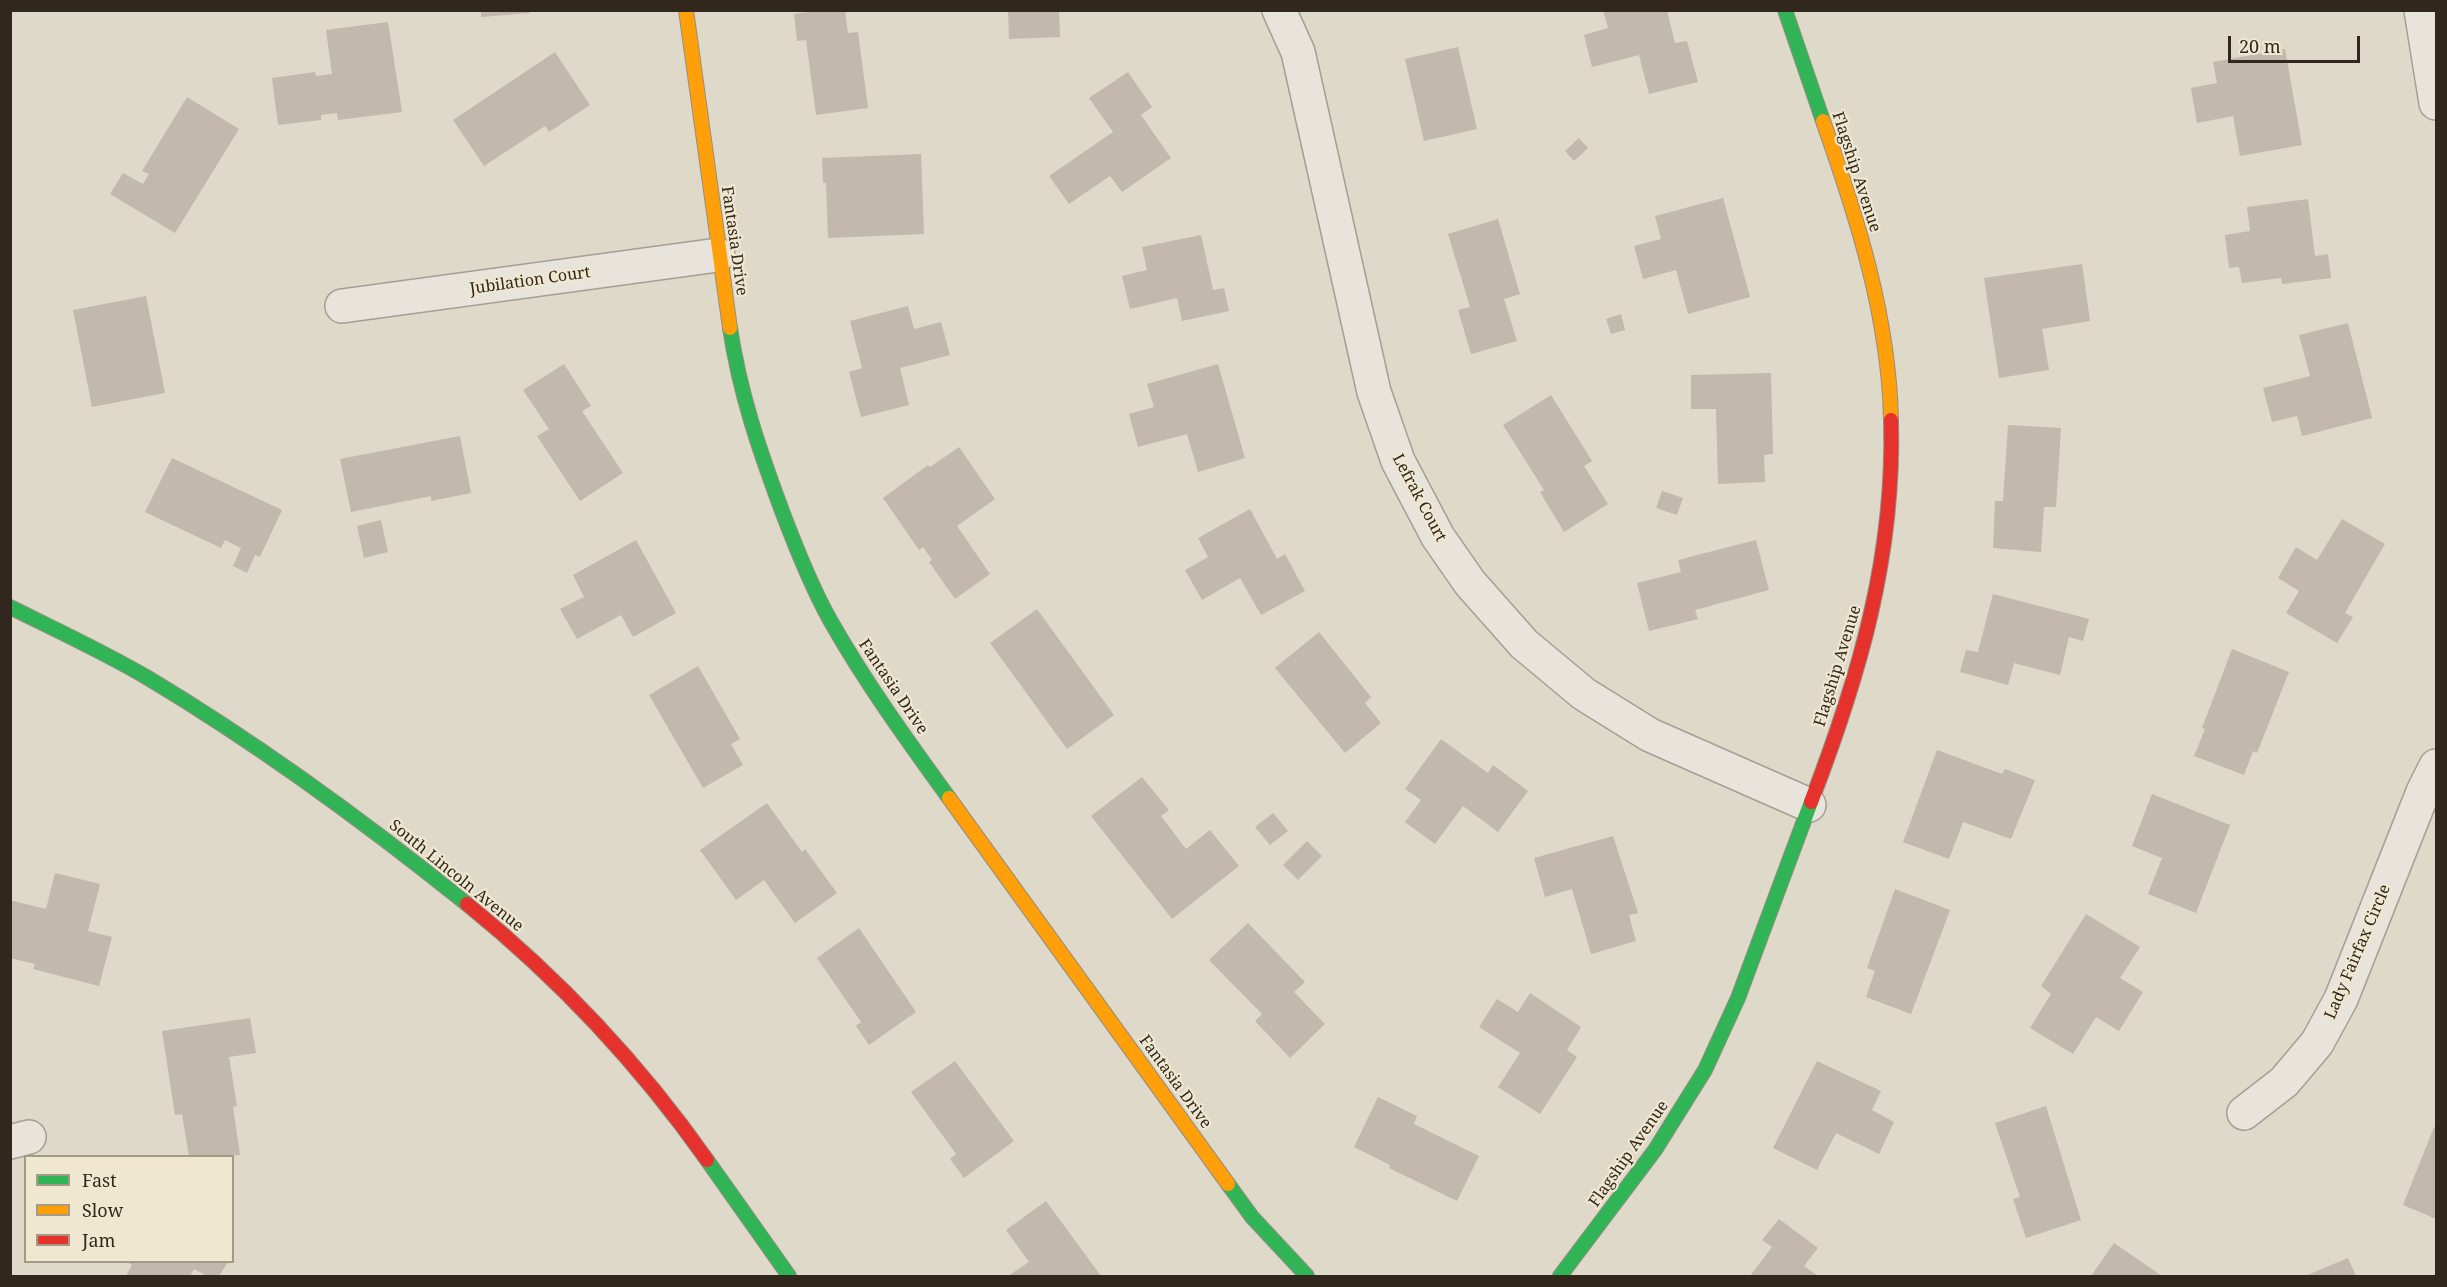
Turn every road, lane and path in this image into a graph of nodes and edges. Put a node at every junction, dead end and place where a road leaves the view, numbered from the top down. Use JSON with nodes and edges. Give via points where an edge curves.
{"nodes":[{"id":1,"x":686,"y":10,"type":"edge"},
{"id":2,"x":1279,"y":10,"type":"edge"},
{"id":3,"x":1785,"y":10,"type":"edge"},
{"id":4,"x":2421,"y":10,"type":"edge"},
{"id":5,"x":2436,"y":103,"type":"edge"},
{"id":6,"x":718,"y":255,"type":"junction"},
{"id":7,"x":342,"y":306,"type":"dead end"},
{"id":8,"x":10,"y":607,"type":"edge"},
{"id":9,"x":2436,"y":766,"type":"edge"},
{"id":10,"x":1809,"y":805,"type":"junction"},
{"id":11,"x":2244,"y":1113,"type":"dead end"},
{"id":12,"x":789,"y":1276,"type":"edge"},
{"id":13,"x":1307,"y":1276,"type":"edge"},
{"id":14,"x":1560,"y":1276,"type":"edge"}],
"edges":[{"from":1,"to":6,"type":"street","name":"Fantasia Drive"},
{"from":2,"to":10,"type":"street","name":"Lefrak Court","via":[[1298,52],[1374,392],[1398,461],[1438,537],[1470,583],[1524,644],[1584,694],[1650,735]]},
{"from":3,"to":10,"type":"street","name":"Flagship Avenue","via":[[1859,229],[1881,323],[1891,406],[1889,512],[1874,608],[1849,698]]},
{"from":4,"to":5,"type":"street"},
{"from":6,"to":7,"type":"street","name":"Jubilation Court"},
{"from":6,"to":13,"type":"street","name":"Fantasia Drive","via":[[735,361],[755,439],[794,542],[829,618],[876,696],[1252,1218]]},
{"from":8,"to":12,"type":"street","name":"South Lincoln Avenue","via":[[146,677],[289,768],[409,857],[506,936],[593,1022],[677,1117]]},
{"from":9,"to":11,"type":"street","name":"Lady Fairfax Circle","via":[[2342,999],[2317,1043],[2284,1082]]},
{"from":10,"to":14,"type":"street","name":"Flagship Avenue","via":[[1735,1004],[1706,1067],[1665,1137]]}]}
